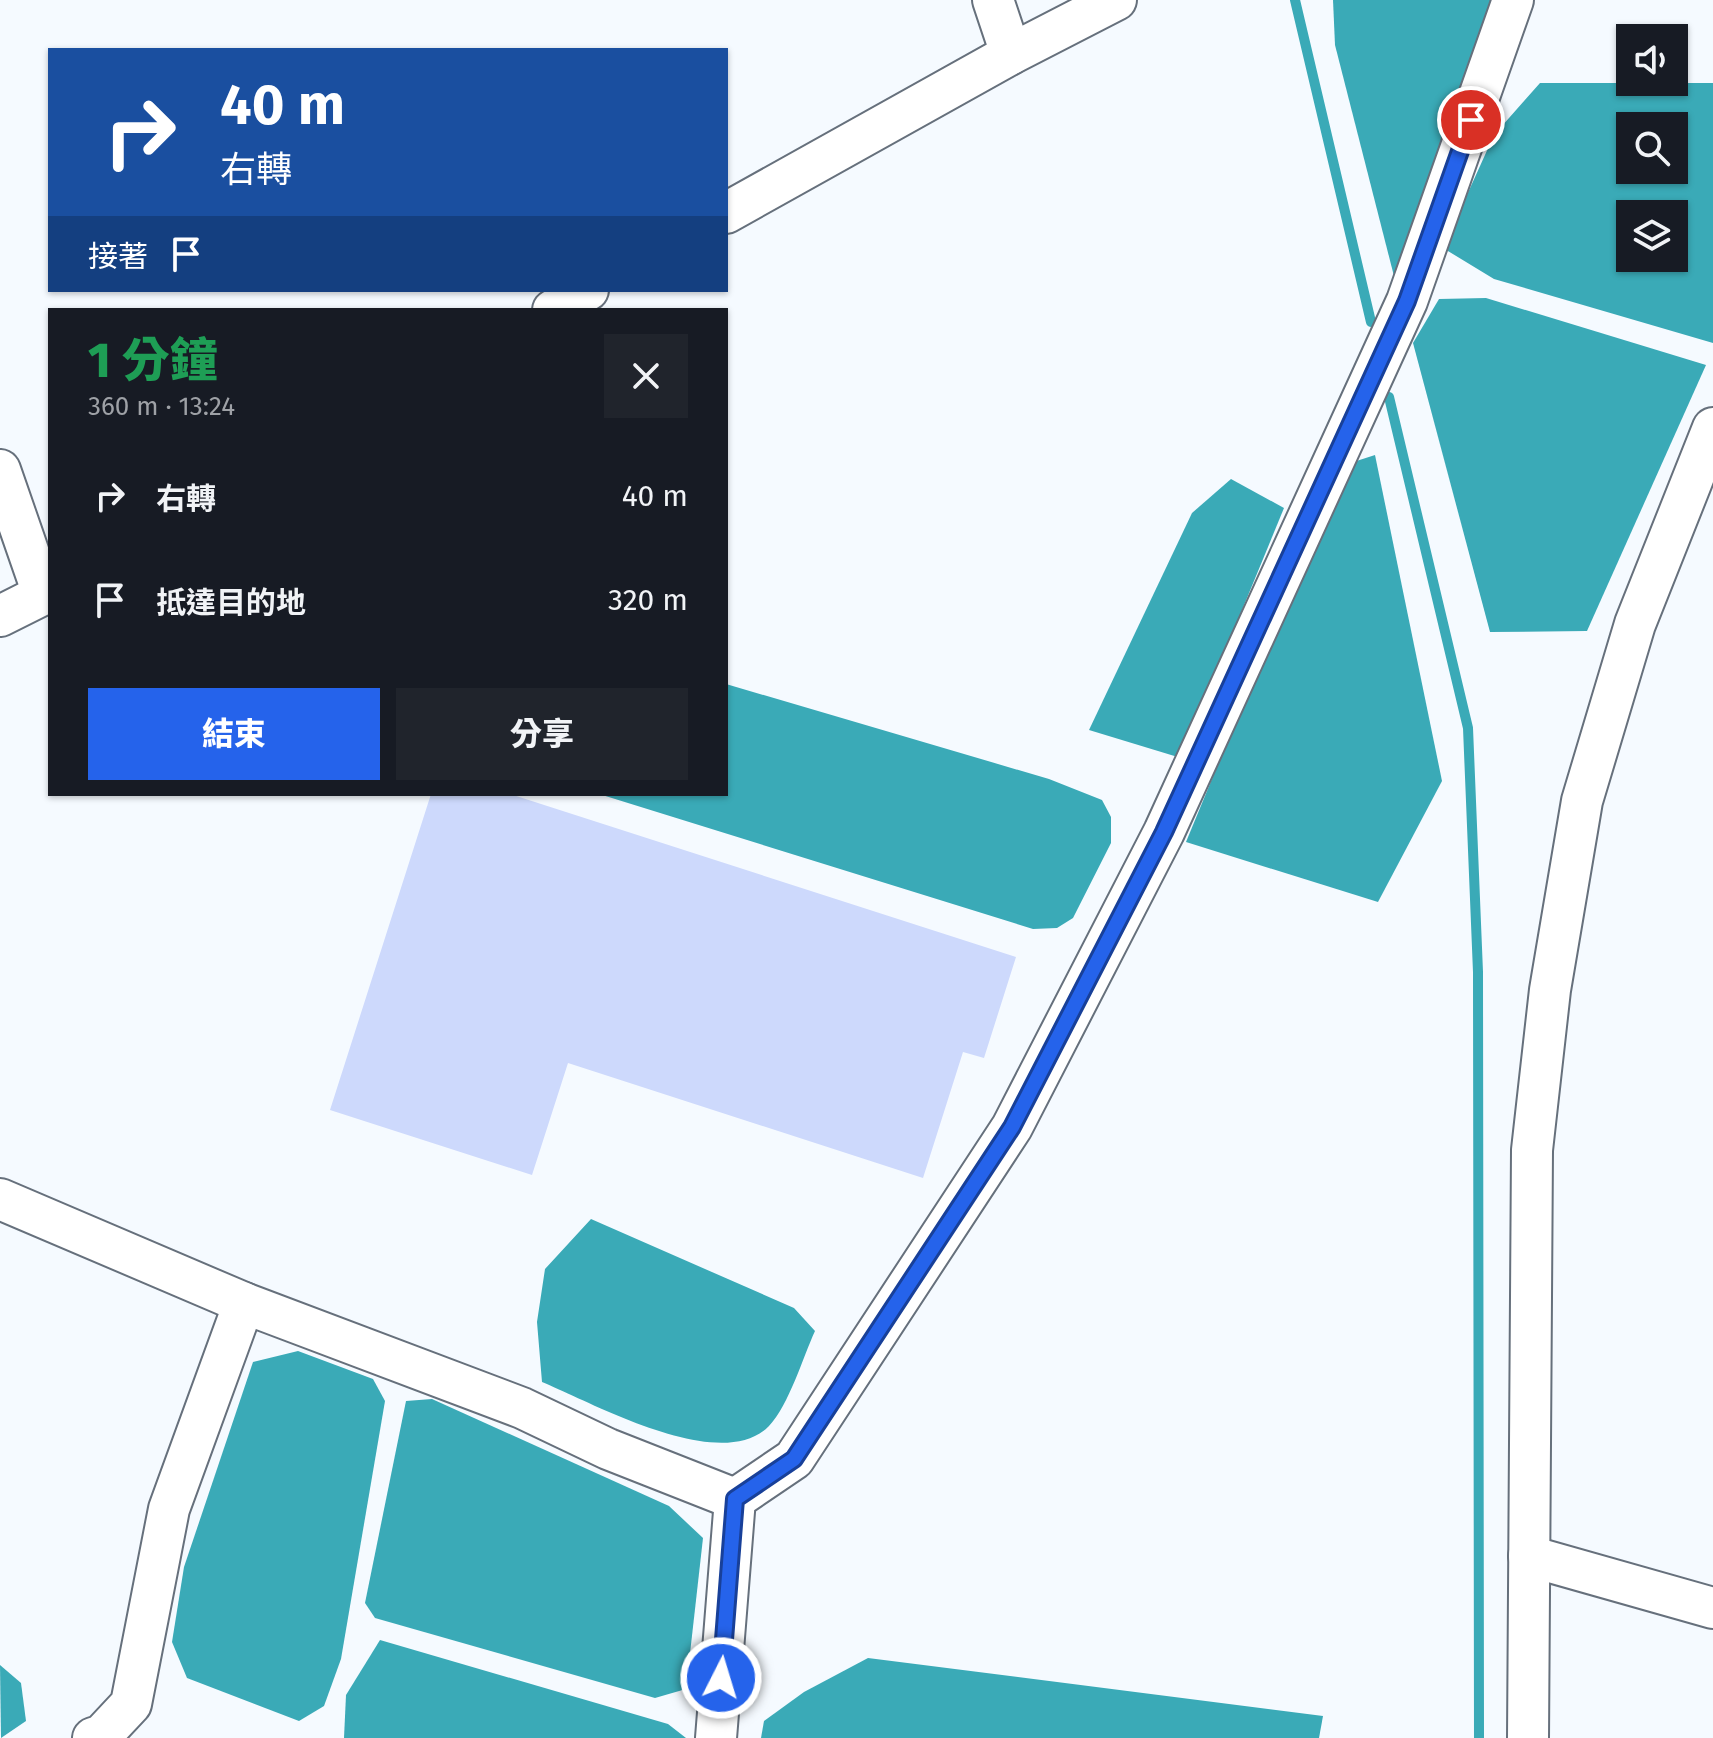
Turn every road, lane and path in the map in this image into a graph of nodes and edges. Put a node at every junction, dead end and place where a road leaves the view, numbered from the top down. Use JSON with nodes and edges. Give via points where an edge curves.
{"nodes":[{"id":1,"x":993,"y":0,"type":"edge"},
{"id":2,"x":1116,"y":0,"type":"edge"},
{"id":3,"x":1513,"y":0,"type":"edge"},
{"id":4,"x":1011,"y":54,"type":"junction"},
{"id":5,"x":728,"y":212,"type":"edge"},
{"id":6,"x":584,"y":292,"type":"edge"},
{"id":7,"x":556,"y":308,"type":"edge"},
{"id":8,"x":1713,"y":428,"type":"edge"},
{"id":9,"x":0,"y":470,"type":"edge"},
{"id":10,"x":47,"y":593,"type":"edge"},
{"id":11,"x":0,"y":616,"type":"edge"},
{"id":12,"x":0,"y":1199,"type":"edge"},
{"id":13,"x":244,"y":1303,"type":"junction"},
{"id":14,"x":735,"y":1499,"type":"junction"},
{"id":15,"x":1529,"y":1556,"type":"junction"},
{"id":16,"x":1713,"y":1608,"type":"edge"},
{"id":17,"x":93,"y":1738,"type":"edge"},
{"id":18,"x":716,"y":1738,"type":"edge"},
{"id":19,"x":1528,"y":1738,"type":"edge"}],
"edges":[{"from":1,"to":4,"type":"street"},
{"from":2,"to":4,"type":"street"},
{"from":3,"to":14,"type":"street","via":[[1407,301],[1164,832],[1026,1099],[794,1459]]},
{"from":4,"to":5,"type":"street"},
{"from":6,"to":7,"type":"street"},
{"from":8,"to":15,"type":"street","via":[[1635,624],[1582,801],[1550,990],[1532,1150]]},
{"from":9,"to":10,"type":"street"},
{"from":10,"to":11,"type":"street"},
{"from":12,"to":13,"type":"street"},
{"from":13,"to":14,"type":"street","via":[[522,1408]]},
{"from":13,"to":17,"type":"street","via":[[169,1509],[131,1704]]},
{"from":14,"to":18,"type":"street"},
{"from":15,"to":16,"type":"street"},
{"from":15,"to":19,"type":"street"}]}
